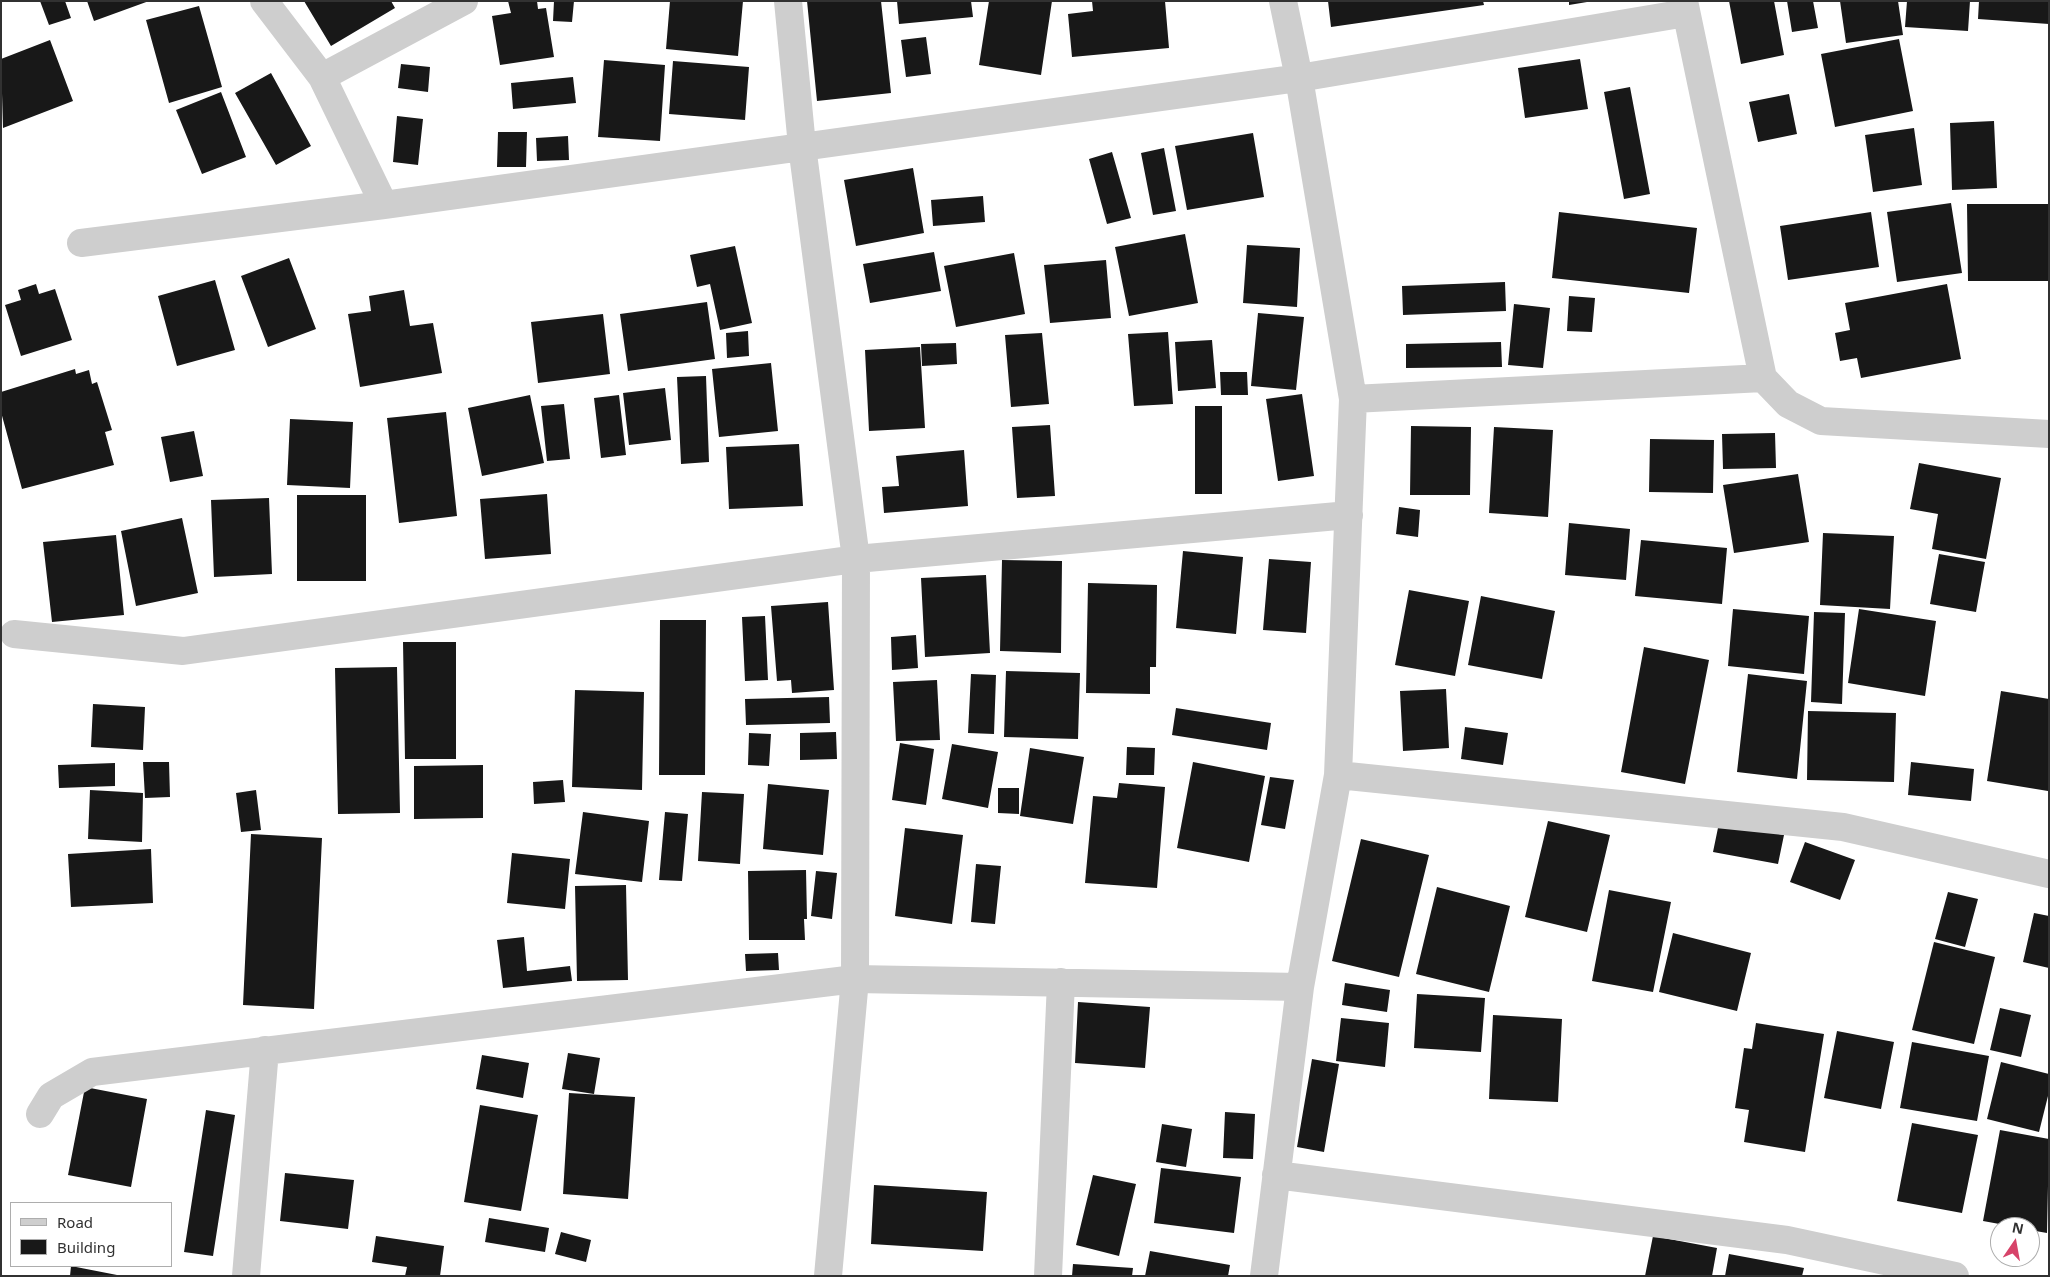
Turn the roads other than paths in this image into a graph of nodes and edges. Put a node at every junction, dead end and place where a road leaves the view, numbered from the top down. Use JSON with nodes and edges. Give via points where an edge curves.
{"nodes":[{"id":1,"x":264,"y":1,"type":"edge"},
{"id":2,"x":464,"y":1,"type":"edge"},
{"id":3,"x":788,"y":1,"type":"edge"},
{"id":4,"x":1283,"y":1,"type":"edge"},
{"id":5,"x":1685,"y":7,"type":"edge"},
{"id":6,"x":322,"y":77,"type":"junction"},
{"id":7,"x":1299,"y":78,"type":"junction"},
{"id":8,"x":802,"y":146,"type":"junction"},
{"id":9,"x":384,"y":205,"type":"junction"},
{"id":10,"x":81,"y":243,"type":"dead end"},
{"id":11,"x":1762,"y":378,"type":"junction"},
{"id":12,"x":1353,"y":398,"type":"junction"},
{"id":13,"x":2049,"y":434,"type":"edge"},
{"id":14,"x":1348,"y":515,"type":"junction"},
{"id":15,"x":856,"y":559,"type":"junction"},
{"id":16,"x":14,"y":634,"type":"dead end"},
{"id":17,"x":1338,"y":775,"type":"junction"},
{"id":18,"x":2049,"y":874,"type":"edge"},
{"id":19,"x":854,"y":979,"type":"junction"},
{"id":20,"x":1061,"y":982,"type":"junction"},
{"id":21,"x":1300,"y":987,"type":"junction"},
{"id":22,"x":265,"y":1050,"type":"junction"},
{"id":23,"x":40,"y":1114,"type":"dead end"},
{"id":24,"x":1276,"y":1175,"type":"junction"},
{"id":25,"x":246,"y":1276,"type":"edge"},
{"id":26,"x":828,"y":1276,"type":"edge"},
{"id":27,"x":1048,"y":1276,"type":"edge"},
{"id":28,"x":1264,"y":1276,"type":"edge"},
{"id":29,"x":1956,"y":1276,"type":"edge"}],
"edges":[{"from":1,"to":6,"type":"street"},
{"from":2,"to":6,"type":"street"},
{"from":3,"to":8,"type":"street"},
{"from":4,"to":7,"type":"street"},
{"from":5,"to":7,"type":"street"},
{"from":5,"to":11,"type":"street"},
{"from":6,"to":9,"type":"street"},
{"from":7,"to":8,"type":"street"},
{"from":7,"to":12,"type":"street"},
{"from":8,"to":9,"type":"street"},
{"from":8,"to":15,"type":"street"},
{"from":9,"to":10,"type":"street"},
{"from":11,"to":12,"type":"street"},
{"from":11,"to":13,"type":"street","via":[[1788,404],[1821,421]]},
{"from":12,"to":14,"type":"street"},
{"from":14,"to":15,"type":"street"},
{"from":14,"to":17,"type":"street"},
{"from":15,"to":16,"type":"street","via":[[183,651]]},
{"from":15,"to":19,"type":"street"},
{"from":17,"to":18,"type":"street","via":[[1843,827]]},
{"from":17,"to":21,"type":"street"},
{"from":19,"to":20,"type":"street"},
{"from":19,"to":22,"type":"street"},
{"from":19,"to":26,"type":"street"},
{"from":20,"to":21,"type":"street"},
{"from":20,"to":27,"type":"street"},
{"from":21,"to":24,"type":"street"},
{"from":22,"to":23,"type":"street","via":[[92,1072],[50,1096]]},
{"from":22,"to":25,"type":"street"},
{"from":24,"to":28,"type":"street"},
{"from":24,"to":29,"type":"street","via":[[1787,1240]]}]}
